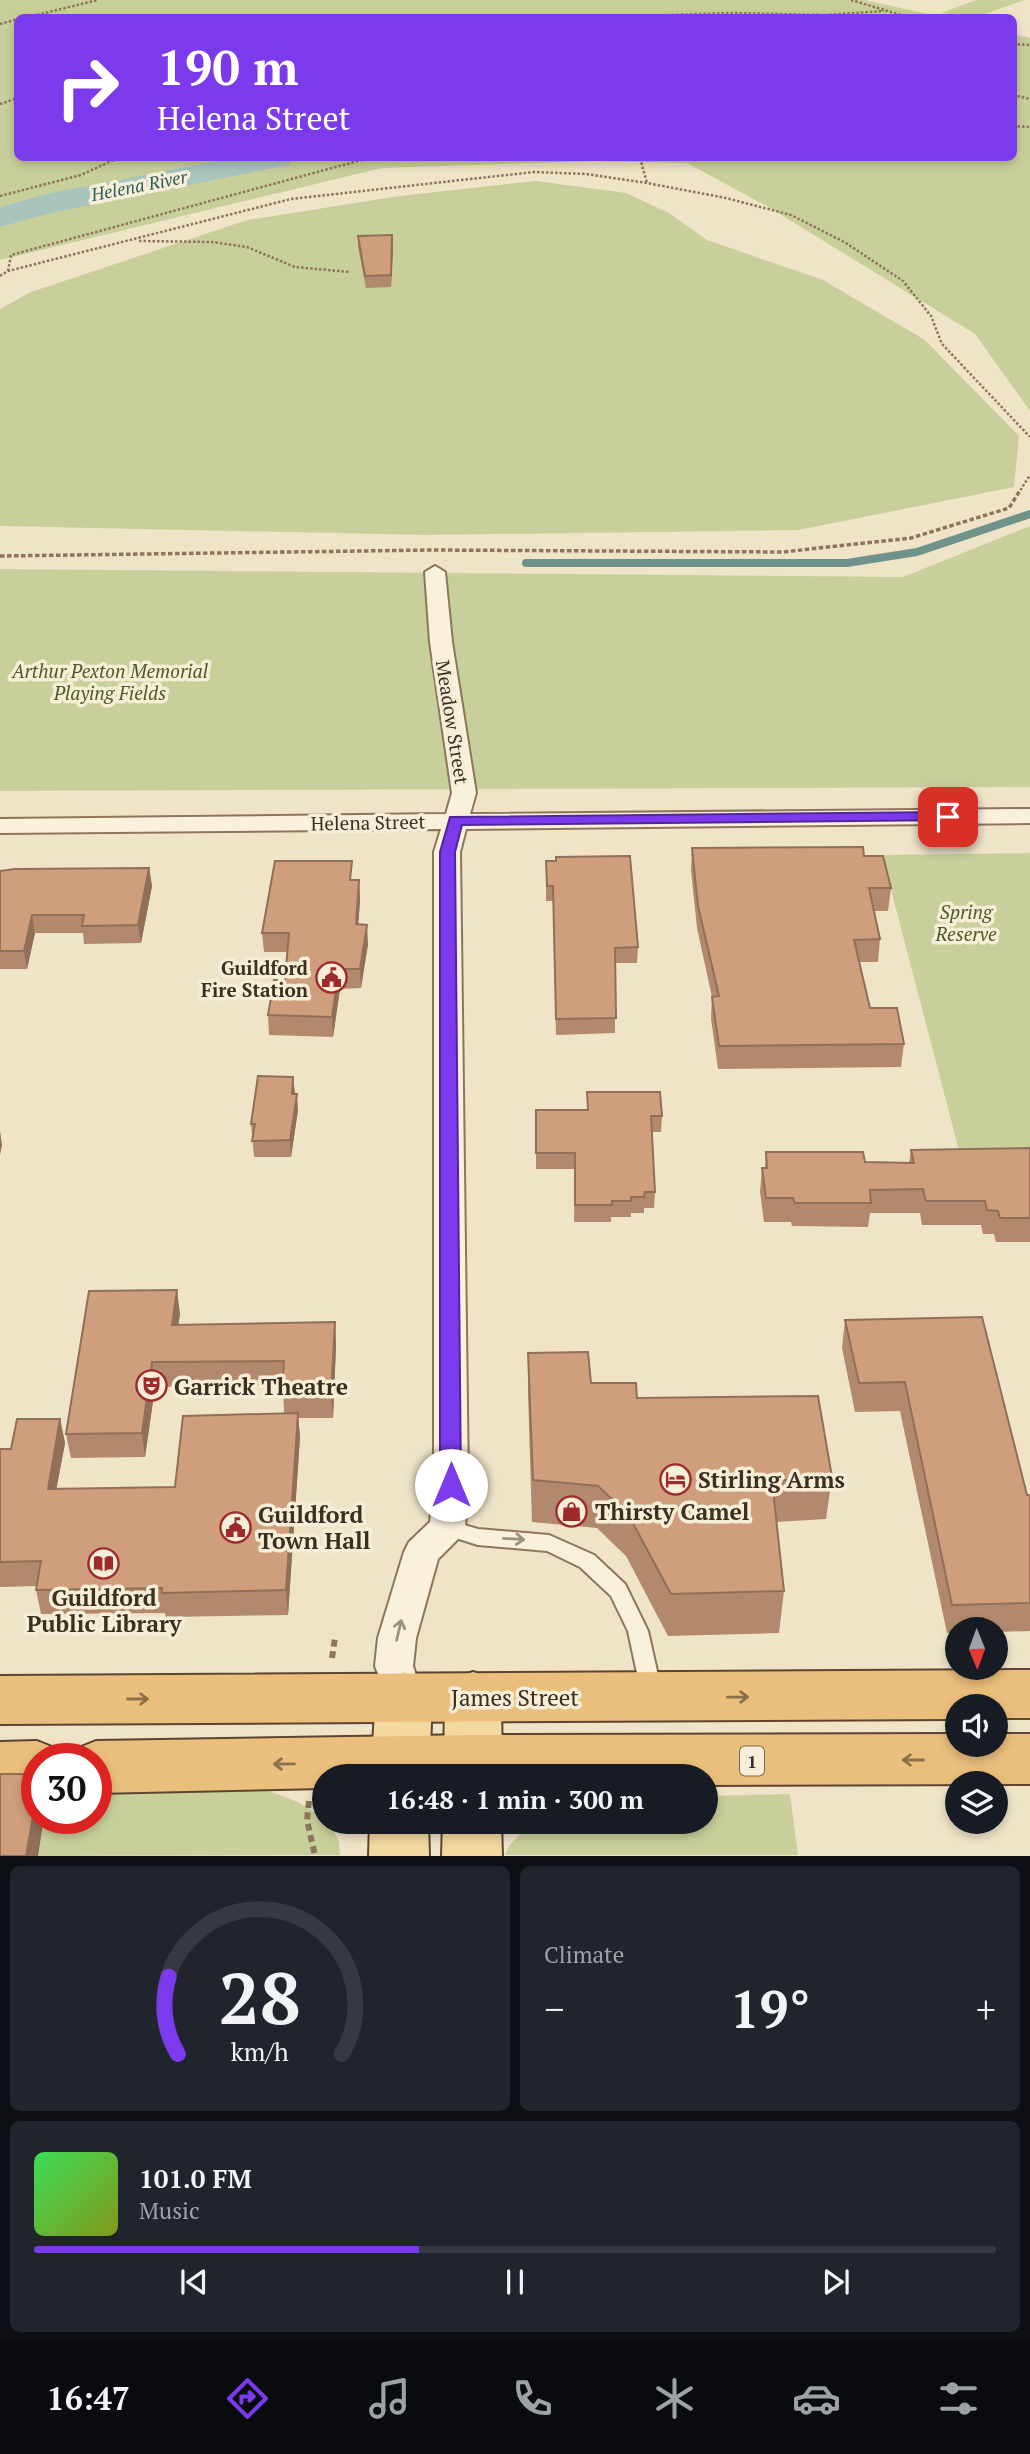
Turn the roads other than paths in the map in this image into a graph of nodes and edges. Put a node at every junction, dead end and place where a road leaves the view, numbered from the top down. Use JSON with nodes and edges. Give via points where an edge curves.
{"nodes":[{"id":1,"x":435,"y":572,"type":"dead end"},
{"id":2,"x":1030,"y":816,"type":"edge"},
{"id":3,"x":456,"y":821,"type":"junction"},
{"id":4,"x":0,"y":826,"type":"edge"},
{"id":5,"x":447,"y":1528,"type":"junction"},
{"id":6,"x":1030,"y":1694,"type":"edge"},
{"id":7,"x":404,"y":1696,"type":"junction"},
{"id":8,"x":474,"y":1696,"type":"junction"},
{"id":9,"x":671,"y":1697,"type":"junction"},
{"id":10,"x":0,"y":1700,"type":"edge"},
{"id":11,"x":1030,"y":1759,"type":"edge"},
{"id":12,"x":401,"y":1764,"type":"edge"},
{"id":13,"x":473,"y":1764,"type":"edge"},
{"id":14,"x":718,"y":1764,"type":"edge"},
{"id":15,"x":112,"y":1767,"type":"edge"},
{"id":16,"x":0,"y":1768,"type":"edge"},
{"id":17,"x":21,"y":1768,"type":"edge"},
{"id":18,"x":312,"y":1768,"type":"edge"},
{"id":19,"x":399,"y":1834,"type":"edge"},
{"id":20,"x":472,"y":1834,"type":"edge"},
{"id":21,"x":399,"y":1856,"type":"edge"},
{"id":22,"x":472,"y":1856,"type":"edge"}],
"edges":[{"from":1,"to":3,"type":"street","name":"Meadow Street","via":[[464,793]]},
{"from":2,"to":3,"type":"street","name":"Helena Street"},
{"from":3,"to":4,"type":"street","name":"Helena Street"},
{"from":3,"to":5,"type":"street","name":"Meadow Street","via":[[447,852],[451,1485]]},
{"from":7,"to":5,"type":"street","one_way":true,"via":[[394,1666],[397,1638],[422,1552]]},
{"from":5,"to":9,"type":"lane","one_way":true,"via":[[478,1537],[549,1543],[587,1562],[618,1590],[638,1631],[647,1673],[655,1686]]},
{"from":9,"to":6,"type":"highway","name":"James Street","one_way":true},
{"from":7,"to":8,"type":"highway","name":"James Street"},
{"from":10,"to":7,"type":"highway","name":"James Street","one_way":true},
{"from":7,"to":12,"type":"main road"},
{"from":8,"to":9,"type":"highway","name":"James Street"},
{"from":8,"to":13,"type":"main road"},
{"from":11,"to":14,"type":"highway","number":"1","one_way":true},
{"from":18,"to":15,"type":"highway","number":"1","one_way":true},
{"from":16,"to":17,"type":"highway"},
{"from":19,"to":21,"type":"main road"},
{"from":20,"to":22,"type":"main road"}]}
